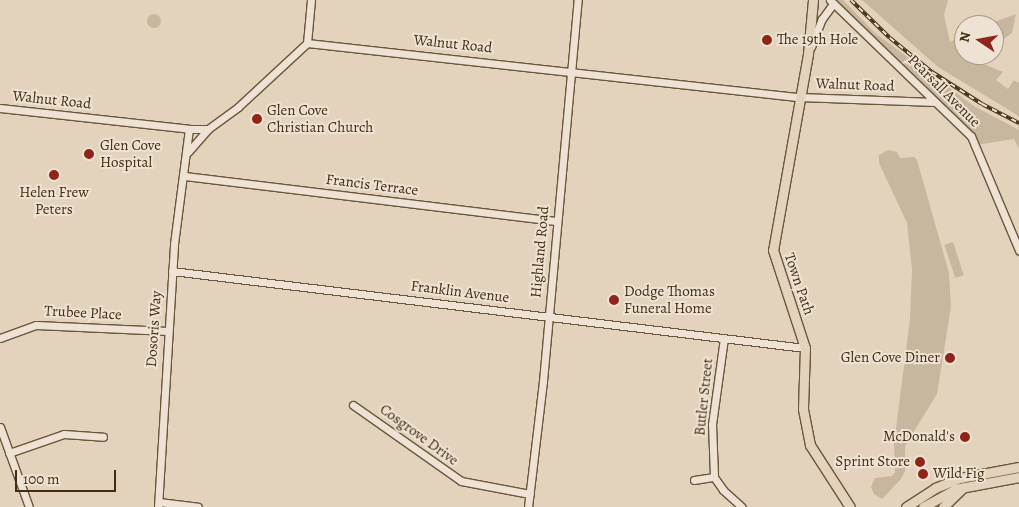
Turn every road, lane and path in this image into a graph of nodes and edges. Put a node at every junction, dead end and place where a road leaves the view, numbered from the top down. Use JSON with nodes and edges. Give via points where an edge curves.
{"nodes":[{"id":1,"x":311,"y":0,"type":"edge"},
{"id":2,"x":578,"y":0,"type":"edge"},
{"id":3,"x":813,"y":0,"type":"edge"},
{"id":4,"x":832,"y":2,"type":"edge"},
{"id":5,"x":307,"y":43,"type":"junction"},
{"id":6,"x":808,"y":54,"type":"junction"},
{"id":7,"x":571,"y":71,"type":"junction"},
{"id":8,"x":799,"y":97,"type":"junction"},
{"id":9,"x":935,"y":102,"type":"junction"},
{"id":10,"x":0,"y":108,"type":"edge"},
{"id":11,"x":189,"y":129,"type":"junction"},
{"id":12,"x":208,"y":129,"type":"junction"},
{"id":13,"x":186,"y":154,"type":"junction"},
{"id":14,"x":184,"y":176,"type":"junction"},
{"id":15,"x":556,"y":221,"type":"junction"},
{"id":16,"x":1019,"y":250,"type":"edge"},
{"id":17,"x":172,"y":271,"type":"junction"},
{"id":18,"x":549,"y":317,"type":"junction"},
{"id":19,"x":168,"y":331,"type":"junction"},
{"id":20,"x":0,"y":338,"type":"edge"},
{"id":21,"x":724,"y":338,"type":"junction"},
{"id":22,"x":805,"y":348,"type":"junction"},
{"id":23,"x":353,"y":405,"type":"dead end"},
{"id":24,"x":0,"y":427,"type":"edge"},
{"id":25,"x":103,"y":437,"type":"dead end"},
{"id":26,"x":9,"y":453,"type":"junction"},
{"id":27,"x":1019,"y":467,"type":"edge"},
{"id":28,"x":997,"y":471,"type":"junction"},
{"id":29,"x":714,"y":476,"type":"junction"},
{"id":30,"x":1019,"y":477,"type":"edge"},
{"id":31,"x":694,"y":480,"type":"dead end"},
{"id":32,"x":999,"y":480,"type":"junction"},
{"id":33,"x":940,"y":486,"type":"junction"},
{"id":34,"x":964,"y":487,"type":"junction"},
{"id":35,"x":530,"y":494,"type":"junction"},
{"id":36,"x":940,"y":496,"type":"junction"},
{"id":37,"x":158,"y":505,"type":"edge"},
{"id":38,"x":29,"y":507,"type":"edge"},
{"id":39,"x":198,"y":507,"type":"edge"},
{"id":40,"x":528,"y":507,"type":"edge"},
{"id":41,"x":742,"y":507,"type":"edge"},
{"id":42,"x":850,"y":507,"type":"edge"},
{"id":43,"x":906,"y":507,"type":"edge"},
{"id":44,"x":923,"y":507,"type":"edge"},
{"id":45,"x":939,"y":507,"type":"edge"},
{"id":46,"x":944,"y":507,"type":"edge"}],
"edges":[{"from":1,"to":5,"type":"street"},
{"from":2,"to":7,"type":"street","name":"Highland Road"},
{"from":3,"to":6,"type":"main road","name":"Town Path"},
{"from":4,"to":6,"type":"street"},
{"from":4,"to":9,"type":"street","name":"Pearsall Avenue"},
{"from":5,"to":7,"type":"street","name":"Walnut Road"},
{"from":5,"to":12,"type":"street","via":[[238,107]]},
{"from":6,"to":8,"type":"main road","name":"Town Path"},
{"from":7,"to":8,"type":"street","name":"Walnut Road"},
{"from":7,"to":15,"type":"street","name":"Highland Road"},
{"from":8,"to":9,"type":"street","name":"Walnut Road"},
{"from":8,"to":22,"type":"main road","name":"Town Path","via":[[773,250]]},
{"from":9,"to":16,"type":"street","name":"Pearsall Avenue","via":[[976,143]]},
{"from":10,"to":11,"type":"street","name":"Walnut Road"},
{"from":11,"to":12,"type":"street","name":"Walnut Road"},
{"from":11,"to":13,"type":"street","name":"Dosoris Way"},
{"from":12,"to":13,"type":"street"},
{"from":13,"to":14,"type":"street","name":"Dosoris Way"},
{"from":14,"to":15,"type":"street","name":"Francis Terrace"},
{"from":14,"to":17,"type":"street","name":"Dosoris Way"},
{"from":15,"to":18,"type":"street","name":"Highland Road"},
{"from":17,"to":18,"type":"street","name":"Franklin Avenue"},
{"from":17,"to":19,"type":"street","name":"Dosoris Way"},
{"from":18,"to":21,"type":"street","name":"Franklin Avenue"},
{"from":18,"to":35,"type":"street","name":"Highland Road"},
{"from":19,"to":20,"type":"street","name":"Trubee Place","via":[[36,325]]},
{"from":19,"to":37,"type":"street","name":"Dosoris Way"},
{"from":21,"to":22,"type":"street","name":"Franklin Avenue"},
{"from":21,"to":29,"type":"street","name":"Butler Street","via":[[712,424]]},
{"from":22,"to":42,"type":"main road","name":"Town Path","via":[[805,427],[818,462]]},
{"from":23,"to":35,"type":"street","name":"Cosgrove Drive","via":[[461,481]]},
{"from":24,"to":26,"type":"street"},
{"from":25,"to":26,"type":"street","via":[[64,434]]},
{"from":26,"to":38,"type":"street"},
{"from":27,"to":28,"type":"main road"},
{"from":28,"to":32,"type":"main road"},
{"from":28,"to":33,"type":"main road","via":[[960,478]]},
{"from":29,"to":31,"type":"street"},
{"from":29,"to":41,"type":"street","via":[[723,490]]},
{"from":30,"to":32,"type":"main road"},
{"from":32,"to":34,"type":"main road"},
{"from":33,"to":36,"type":"main road"},
{"from":33,"to":43,"type":"main road"},
{"from":34,"to":36,"type":"main road"},
{"from":34,"to":46,"type":"main road"},
{"from":35,"to":40,"type":"street","name":"Highland Road"},
{"from":36,"to":44,"type":"main road"},
{"from":36,"to":45,"type":"main road"},
{"from":37,"to":39,"type":"street"}]}
